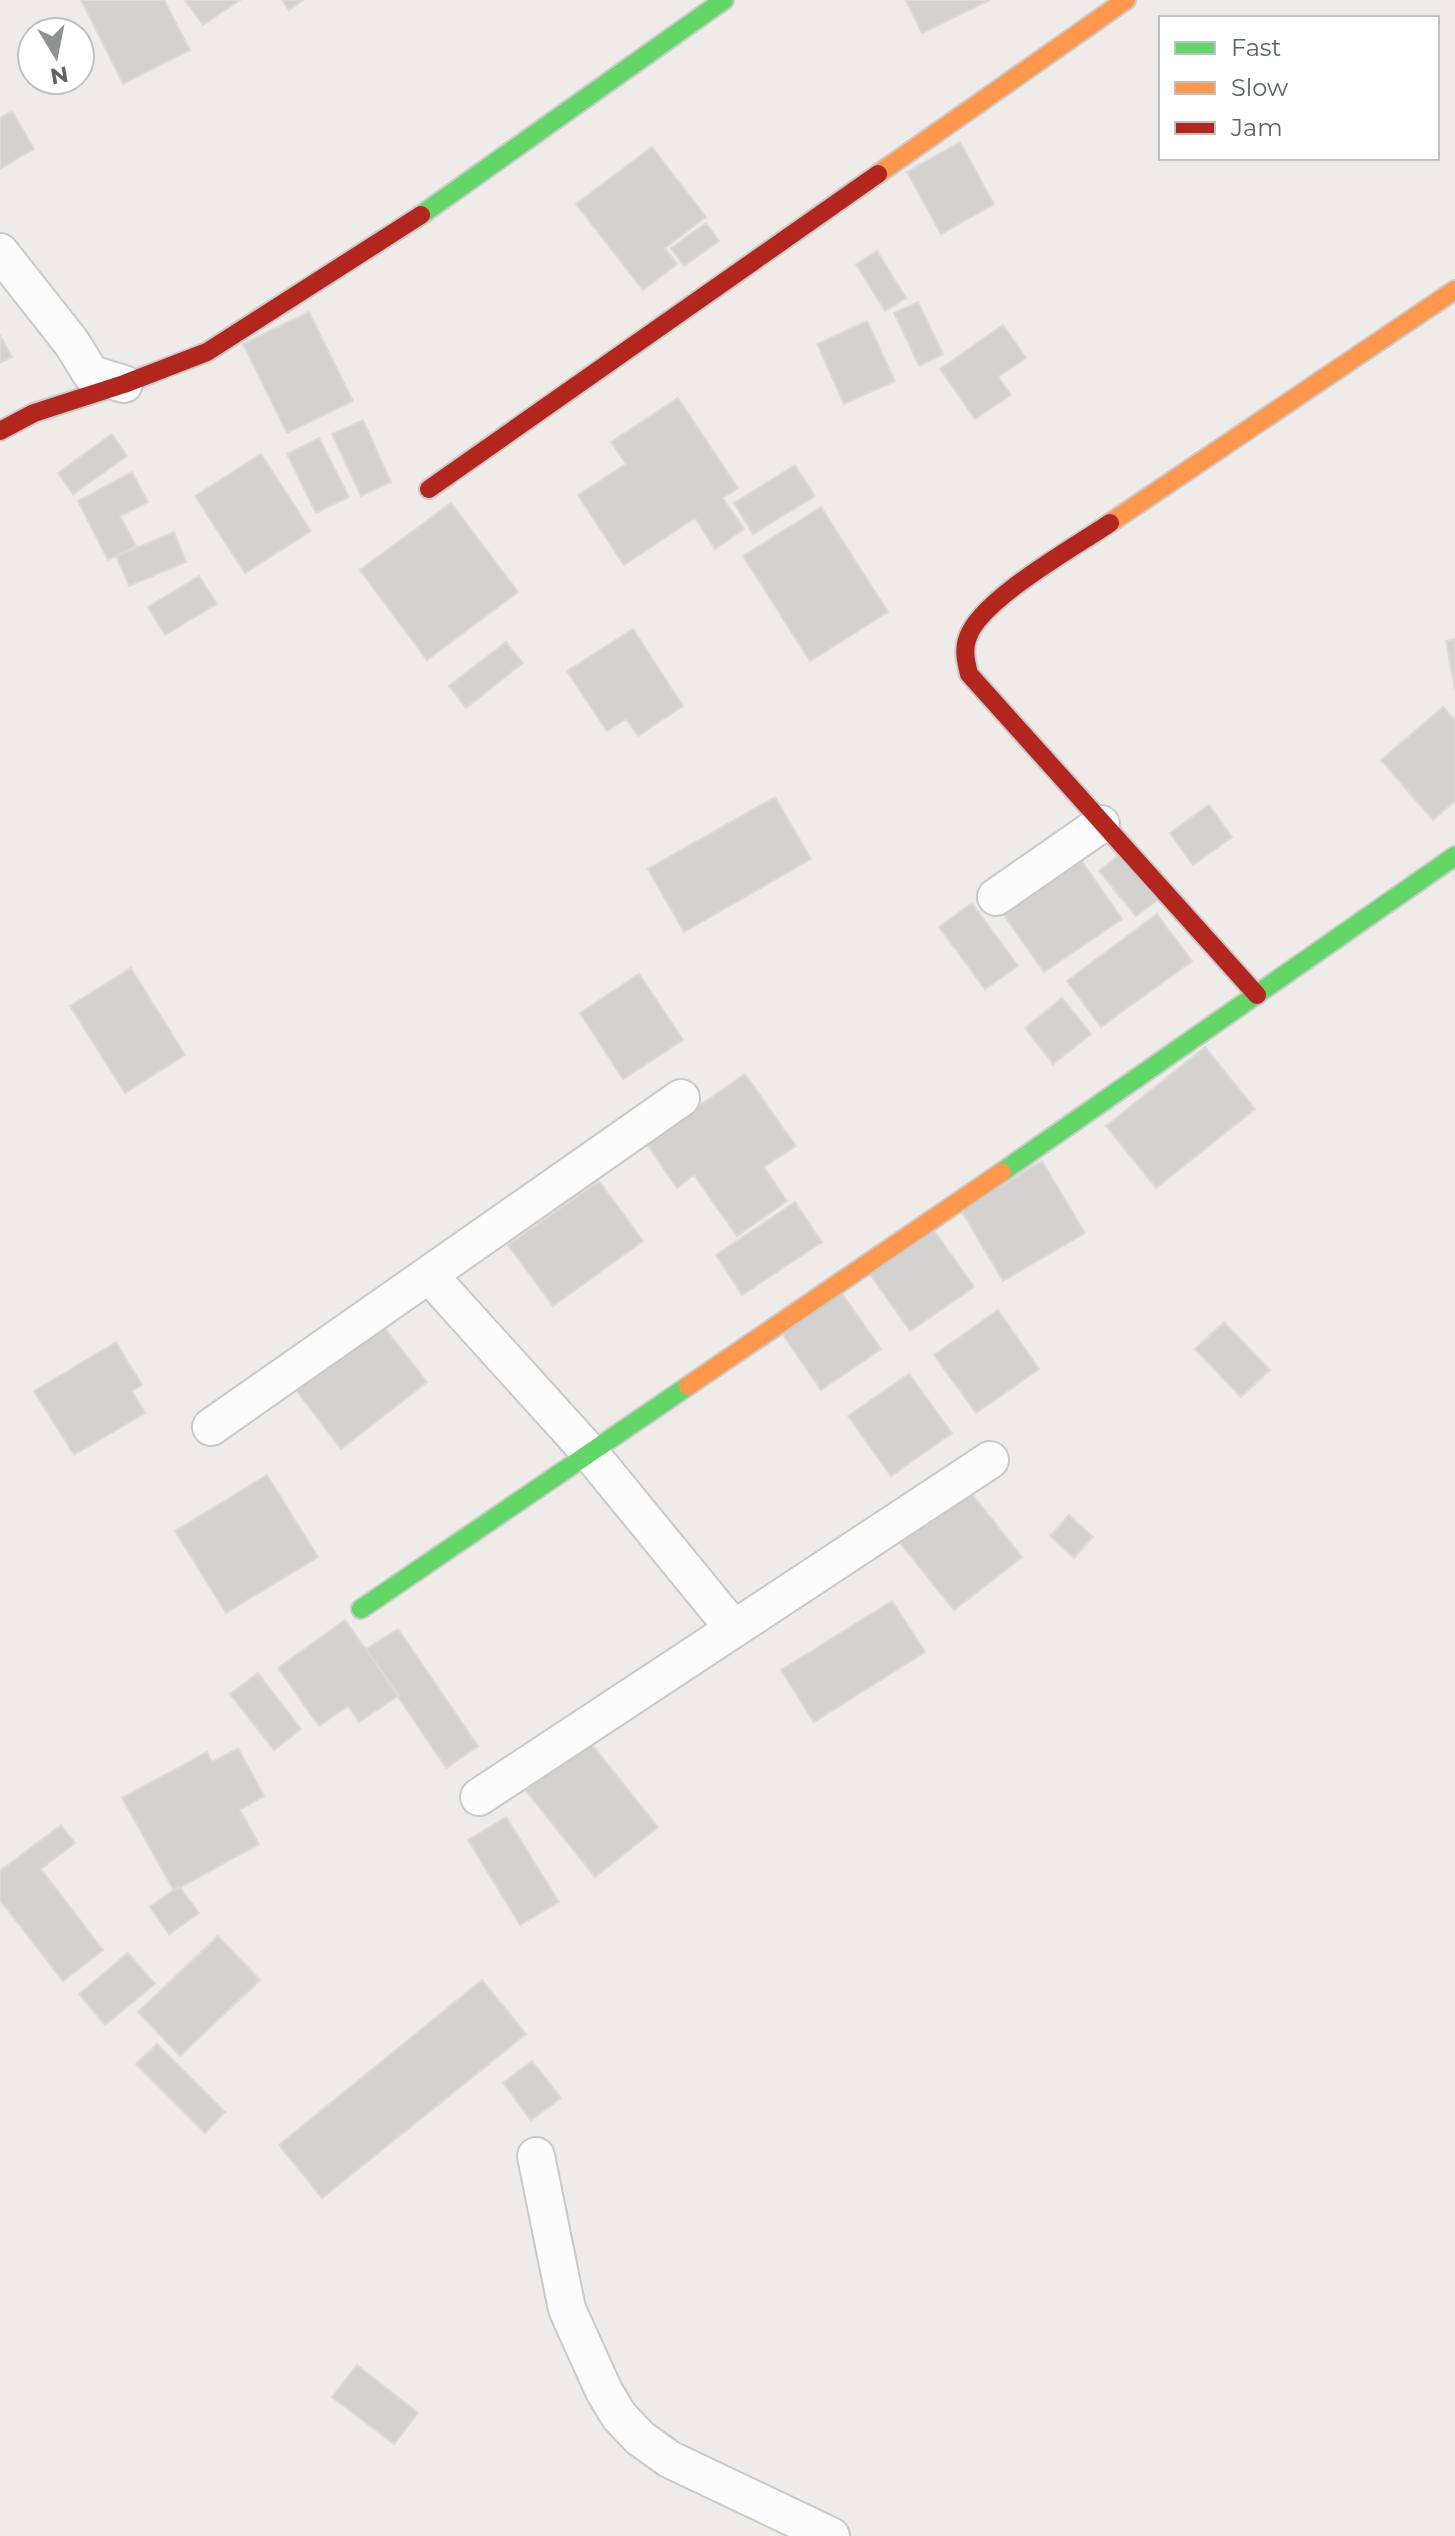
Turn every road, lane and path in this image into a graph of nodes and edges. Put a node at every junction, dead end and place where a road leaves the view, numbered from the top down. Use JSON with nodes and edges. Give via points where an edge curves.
{"nodes":[{"id":1,"x":724,"y":0,"type":"edge"},
{"id":2,"x":1126,"y":0,"type":"edge"},
{"id":3,"x":0,"y":252,"type":"edge"},
{"id":4,"x":1455,"y":290,"type":"edge"},
{"id":5,"x":124,"y":384,"type":"junction"},
{"id":6,"x":0,"y":431,"type":"edge"},
{"id":7,"x":429,"y":489,"type":"dead end"},
{"id":8,"x":1101,"y":824,"type":"junction"},
{"id":9,"x":1455,"y":856,"type":"edge"},
{"id":10,"x":996,"y":897,"type":"dead end"},
{"id":11,"x":1257,"y":995,"type":"junction"},
{"id":12,"x":681,"y":1098,"type":"dead end"},
{"id":13,"x":429,"y":1275,"type":"junction"},
{"id":14,"x":211,"y":1427,"type":"dead end"},
{"id":15,"x":590,"y":1453,"type":"junction"},
{"id":16,"x":990,"y":1460,"type":"dead end"},
{"id":17,"x":361,"y":1609,"type":"dead end"},
{"id":18,"x":734,"y":1629,"type":"junction"},
{"id":19,"x":479,"y":1797,"type":"dead end"},
{"id":20,"x":536,"y":2156,"type":"dead end"},
{"id":21,"x":831,"y":2536,"type":"edge"}],
"edges":[{"from":1,"to":5,"type":"street","via":[[449,197],[207,352]]},
{"from":2,"to":7,"type":"street"},
{"from":3,"to":5,"type":"street","via":[[91,374]]},
{"from":4,"to":8,"type":"street","via":[[998,599],[968,633],[963,651],[969,674]]},
{"from":5,"to":6,"type":"street","via":[[34,413]]},
{"from":8,"to":10,"type":"street"},
{"from":8,"to":11,"type":"street"},
{"from":9,"to":11,"type":"street"},
{"from":11,"to":15,"type":"street"},
{"from":12,"to":13,"type":"street"},
{"from":13,"to":14,"type":"street"},
{"from":13,"to":15,"type":"street"},
{"from":15,"to":17,"type":"street"},
{"from":15,"to":18,"type":"street"},
{"from":16,"to":18,"type":"street"},
{"from":18,"to":19,"type":"street"},
{"from":20,"to":21,"type":"street","via":[[567,2309],[619,2416],[669,2459]]}]}
